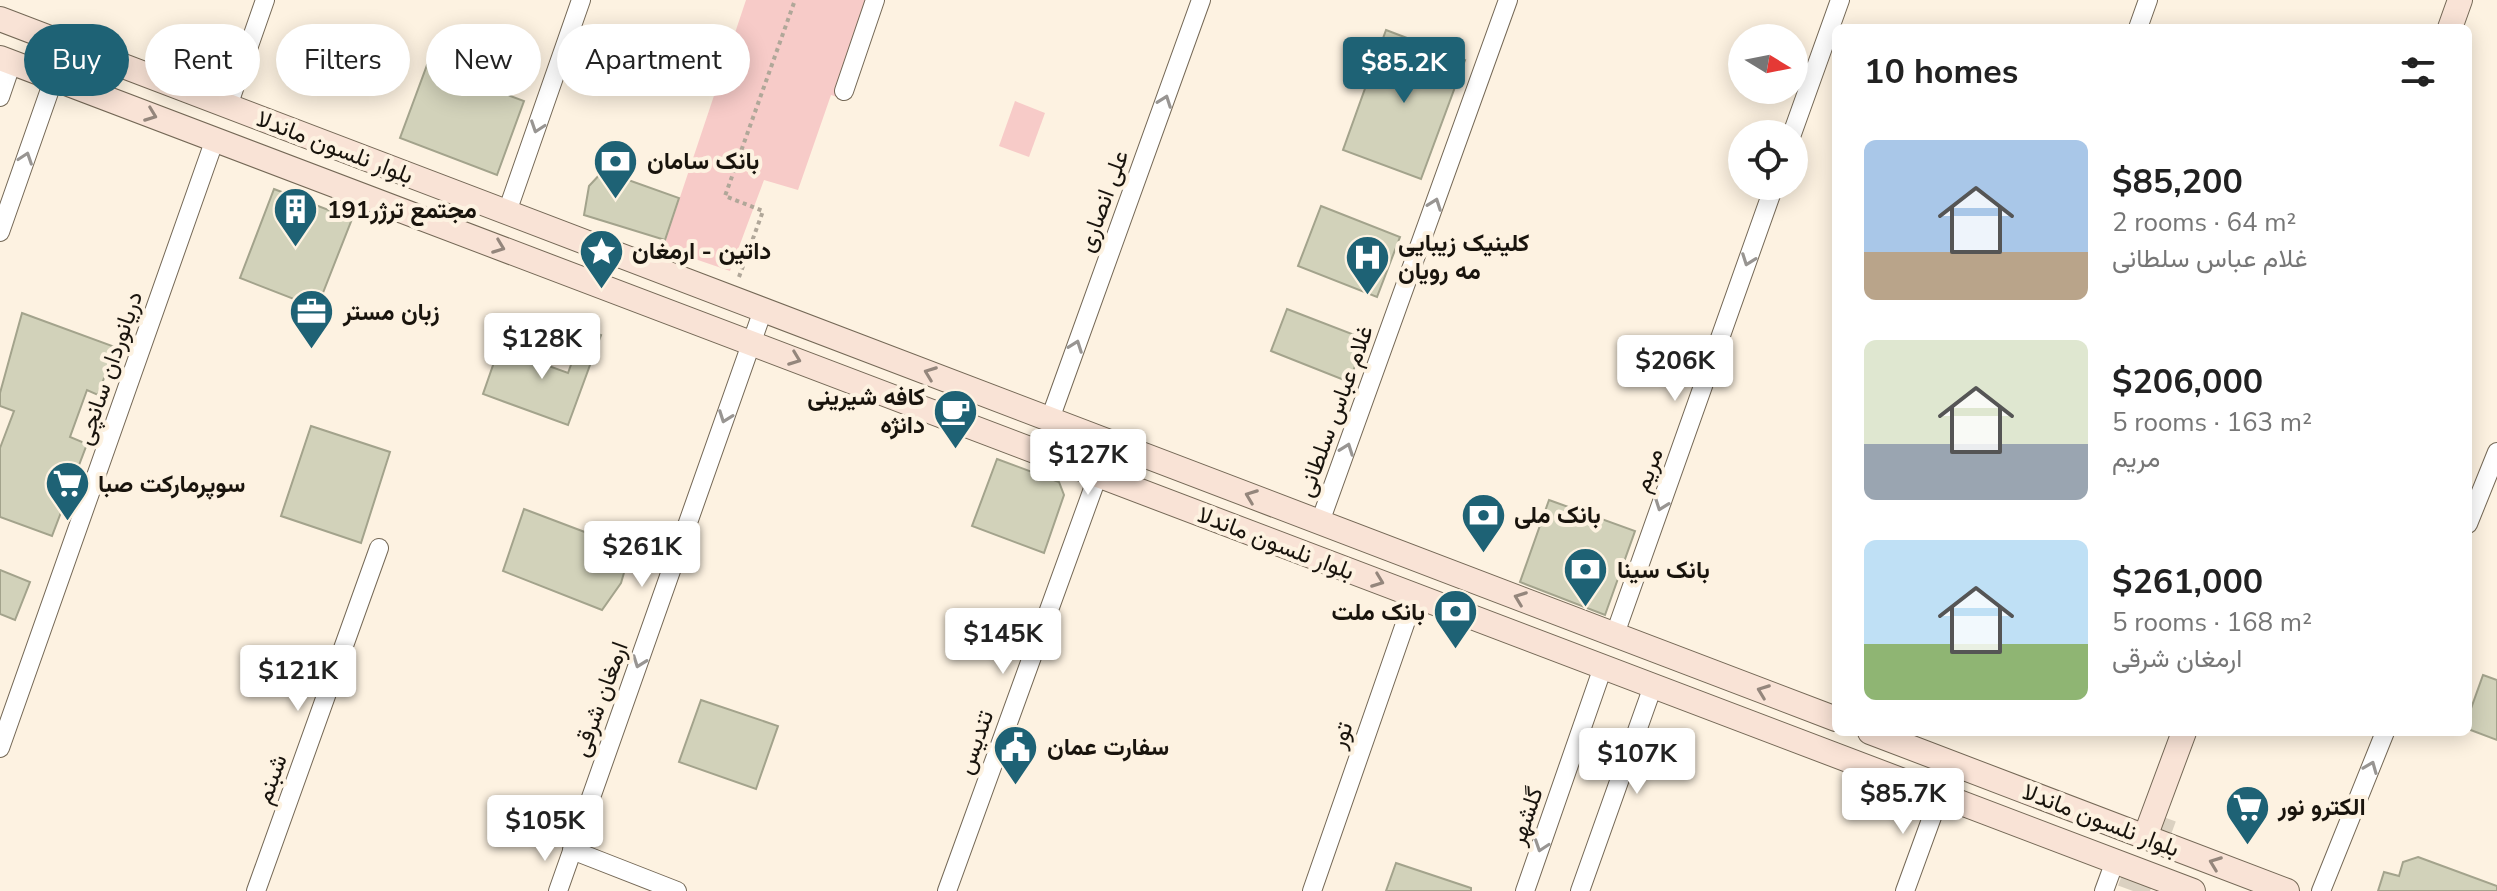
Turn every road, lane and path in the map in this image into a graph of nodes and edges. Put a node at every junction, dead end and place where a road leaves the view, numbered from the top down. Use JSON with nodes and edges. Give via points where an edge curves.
{"nodes":[{"id":1,"x":265,"y":0,"type":"edge"},
{"id":2,"x":581,"y":0,"type":"edge"},
{"id":3,"x":795,"y":0,"type":"edge"},
{"id":4,"x":875,"y":0,"type":"edge"},
{"id":5,"x":1201,"y":0,"type":"edge"},
{"id":6,"x":1508,"y":0,"type":"edge"},
{"id":7,"x":1840,"y":0,"type":"edge"},
{"id":8,"x":2148,"y":0,"type":"edge"},
{"id":9,"x":2460,"y":0,"type":"edge"},
{"id":10,"x":0,"y":19,"type":"edge"},
{"id":11,"x":2139,"y":24,"type":"edge"},
{"id":12,"x":2451,"y":24,"type":"edge"},
{"id":13,"x":6,"y":60,"type":"edge"},
{"id":14,"x":844,"y":91,"type":"dead end"},
{"id":15,"x":48,"y":96,"type":"edge"},
{"id":16,"x":102,"y":96,"type":"edge"},
{"id":17,"x":0,"y":97,"type":"edge"},
{"id":18,"x":228,"y":106,"type":"junction"},
{"id":19,"x":1797,"y":120,"type":"edge"},
{"id":20,"x":215,"y":139,"type":"junction"},
{"id":21,"x":1769,"y":200,"type":"edge"},
{"id":22,"x":507,"y":212,"type":"junction"},
{"id":23,"x":0,"y":232,"type":"edge"},
{"id":24,"x":747,"y":254,"type":"dead end"},
{"id":25,"x":763,"y":310,"type":"junction"},
{"id":26,"x":752,"y":343,"type":"junction"},
{"id":27,"x":1050,"y":419,"type":"junction"},
{"id":28,"x":2497,"y":452,"type":"edge"},
{"id":29,"x":1098,"y":475,"type":"junction"},
{"id":30,"x":2472,"y":514,"type":"edge"},
{"id":31,"x":1320,"y":522,"type":"junction"},
{"id":32,"x":379,"y":548,"type":"dead end"},
{"id":33,"x":1415,"y":595,"type":"junction"},
{"id":34,"x":1615,"y":634,"type":"junction"},
{"id":35,"x":1603,"y":667,"type":"junction"},
{"id":36,"x":1653,"y":686,"type":"junction"},
{"id":37,"x":1832,"y":717,"type":"edge"},
{"id":38,"x":1886,"y":736,"type":"edge"},
{"id":39,"x":2183,"y":736,"type":"edge"},
{"id":40,"x":2383,"y":736,"type":"edge"},
{"id":41,"x":0,"y":748,"type":"edge"},
{"id":42,"x":1940,"y":795,"type":"junction"},
{"id":43,"x":2145,"y":837,"type":"junction"},
{"id":44,"x":572,"y":850,"type":"junction"},
{"id":45,"x":2115,"y":861,"type":"junction"},
{"id":46,"x":256,"y":891,"type":"edge"},
{"id":47,"x":558,"y":891,"type":"edge"},
{"id":48,"x":677,"y":891,"type":"edge"},
{"id":49,"x":947,"y":891,"type":"edge"},
{"id":50,"x":1312,"y":891,"type":"edge"},
{"id":51,"x":1525,"y":891,"type":"edge"},
{"id":52,"x":1580,"y":891,"type":"edge"},
{"id":53,"x":1905,"y":891,"type":"edge"},
{"id":54,"x":2104,"y":891,"type":"edge"},
{"id":55,"x":2193,"y":891,"type":"edge"},
{"id":56,"x":2287,"y":891,"type":"edge"},
{"id":57,"x":2321,"y":891,"type":"edge"}],
"edges":[{"from":1,"to":18,"type":"street"},
{"from":2,"to":22,"type":"street","one_way":true},
{"from":3,"to":24,"type":"path","via":[[725,196],[763,211]]},
{"from":4,"to":14,"type":"street"},
{"from":27,"to":5,"type":"street","name":"علی انصاری","one_way":true},
{"from":31,"to":6,"type":"street","name":"غلام عباس سلطانی","one_way":true},
{"from":7,"to":19,"type":"street"},
{"from":8,"to":11,"type":"street"},
{"from":9,"to":12,"type":"main road"},
{"from":10,"to":18,"type":"main road","name":"بلوار نلسون ماندلا"},
{"from":13,"to":17,"type":"street"},
{"from":23,"to":15,"type":"street","one_way":true},
{"from":16,"to":20,"type":"main road","name":"بلوار نلسون ماندلا","one_way":true},
{"from":18,"to":22,"type":"main road","name":"بلوار نلسون ماندلا"},
{"from":20,"to":26,"type":"main road","name":"بلوار نلسون ماندلا","one_way":true},
{"from":20,"to":41,"type":"street","name":"دریانوردان سانچی"},
{"from":21,"to":34,"type":"street","name":"مریم","one_way":true},
{"from":22,"to":25,"type":"main road","name":"بلوار نلسون ماندلا"},
{"from":25,"to":26,"type":"street","name":"ارمغان شرقی"},
{"from":27,"to":25,"type":"main road","name":"بلوار نلسون ماندلا","one_way":true},
{"from":26,"to":29,"type":"main road","name":"بلوار نلسون ماندلا","one_way":true},
{"from":26,"to":44,"type":"street","name":"ارمغان شرقی","one_way":true},
{"from":31,"to":27,"type":"main road","name":"بلوار نلسون ماندلا","one_way":true},
{"from":28,"to":30,"type":"street"},
{"from":29,"to":33,"type":"main road","name":"بلوار نلسون ماندلا","one_way":true},
{"from":29,"to":49,"type":"street","name":"تندیس"},
{"from":34,"to":31,"type":"main road","name":"بلوار نلسون ماندلا","one_way":true},
{"from":32,"to":46,"type":"street","name":"شبنم"},
{"from":33,"to":35,"type":"main road","name":"بلوار نلسون ماندلا"},
{"from":33,"to":50,"type":"street","name":"تور"},
{"from":37,"to":34,"type":"main road","name":"بلوار نلسون ماندلا","one_way":true},
{"from":35,"to":36,"type":"main road","name":"بلوار نلسون ماندلا"},
{"from":35,"to":51,"type":"street","name":"گلشهر","one_way":true},
{"from":36,"to":42,"type":"main road","name":"بلوار نلسون ماندلا"},
{"from":36,"to":52,"type":"street"},
{"from":38,"to":43,"type":"main road","name":"بلوار نلسون ماندلا"},
{"from":39,"to":43,"type":"main road"},
{"from":57,"to":40,"type":"street","one_way":true},
{"from":42,"to":45,"type":"main road","name":"بلوار نلسون ماندلا"},
{"from":42,"to":53,"type":"street"},
{"from":56,"to":43,"type":"main road","name":"بلوار نلسون ماندلا","one_way":true},
{"from":44,"to":47,"type":"street","name":"ارمغان شرقی"},
{"from":44,"to":48,"type":"street"},
{"from":45,"to":54,"type":"street"},
{"from":45,"to":55,"type":"main road","name":"بلوار نلسون ماندلا"}]}
